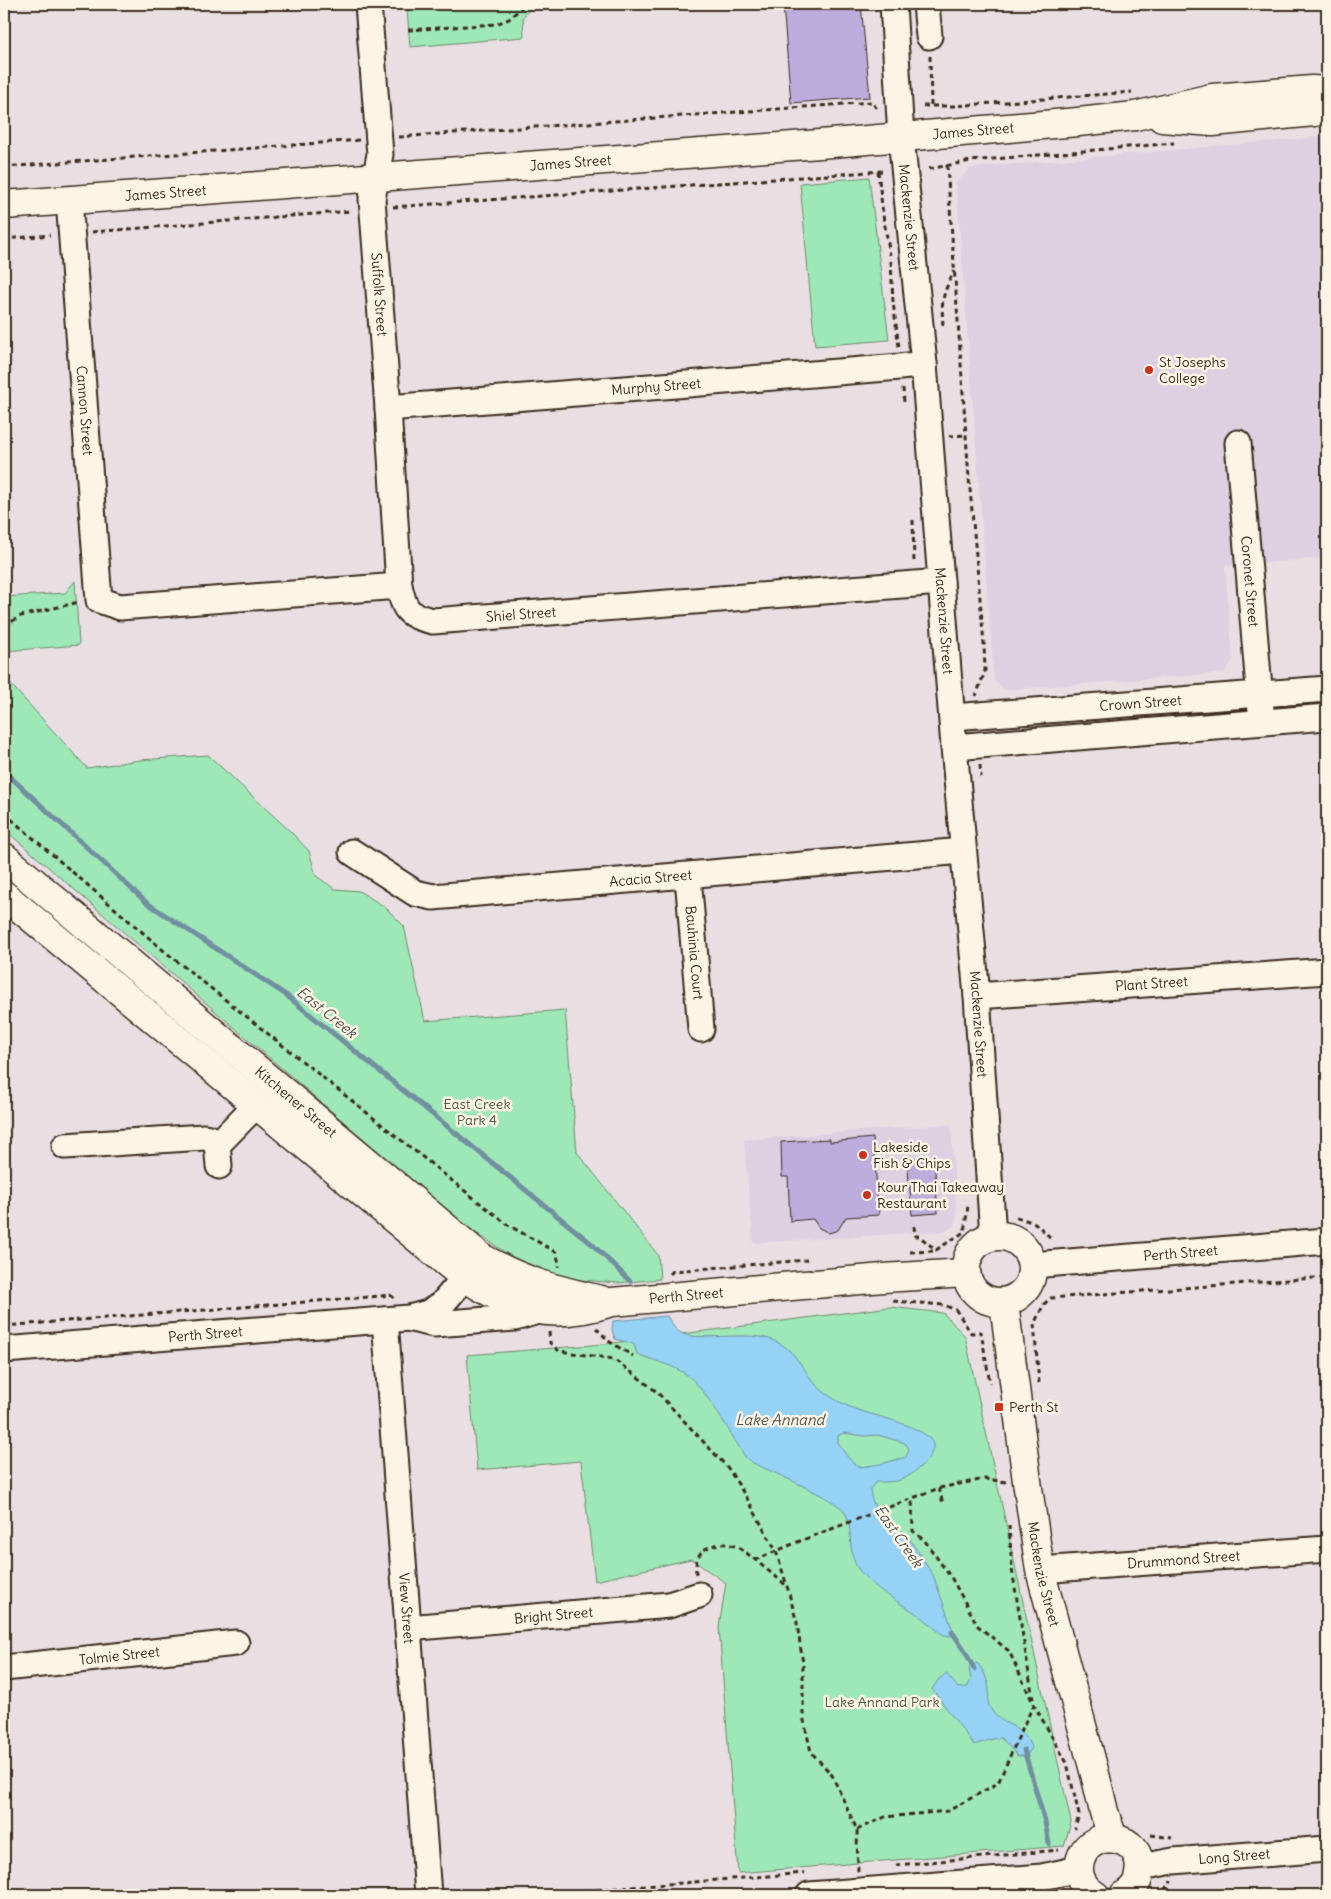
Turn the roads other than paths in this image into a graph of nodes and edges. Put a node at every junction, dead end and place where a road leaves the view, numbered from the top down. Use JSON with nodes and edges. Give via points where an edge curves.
{"nodes":[{"id":1,"x":368,"y":4,"type":"edge"},
{"id":2,"x":893,"y":4,"type":"edge"},
{"id":3,"x":926,"y":4,"type":"edge"},
{"id":4,"x":929,"y":36,"type":"road end"},
{"id":5,"x":1327,"y":91,"type":"edge"},
{"id":6,"x":1136,"y":104,"type":"junction"},
{"id":7,"x":1327,"y":109,"type":"edge"},
{"id":8,"x":901,"y":137,"type":"junction"},
{"id":9,"x":376,"y":176,"type":"junction"},
{"id":10,"x":69,"y":200,"type":"junction"},
{"id":11,"x":4,"y":205,"type":"edge"},
{"id":12,"x":924,"y":364,"type":"junction"},
{"id":13,"x":388,"y":408,"type":"junction"},
{"id":14,"x":1238,"y":442,"type":"dead end"},
{"id":15,"x":941,"y":582,"type":"junction"},
{"id":16,"x":399,"y":586,"type":"junction"},
{"id":17,"x":1327,"y":689,"type":"edge"},
{"id":18,"x":1259,"y":695,"type":"junction"},
{"id":19,"x":952,"y":717,"type":"junction"},
{"id":20,"x":1327,"y":717,"type":"edge"},
{"id":21,"x":1261,"y":721,"type":"junction"},
{"id":22,"x":954,"y":747,"type":"junction"},
{"id":23,"x":963,"y":851,"type":"junction"},
{"id":24,"x":352,"y":852,"type":"dead end"},
{"id":25,"x":4,"y":857,"type":"edge"},
{"id":26,"x":688,"y":876,"type":"junction"},
{"id":27,"x":5,"y":898,"type":"edge"},
{"id":28,"x":1327,"y":971,"type":"edge"},
{"id":29,"x":977,"y":996,"type":"junction"},
{"id":30,"x":701,"y":1029,"type":"dead end"},
{"id":31,"x":256,"y":1105,"type":"junction"},
{"id":32,"x":65,"y":1146,"type":"dead end"},
{"id":33,"x":993,"y":1236,"type":"junction"},
{"id":34,"x":1327,"y":1241,"type":"edge"},
{"id":35,"x":1032,"y":1265,"type":"junction"},
{"id":36,"x":473,"y":1267,"type":"junction"},
{"id":37,"x":966,"y":1273,"type":"junction"},
{"id":38,"x":612,"y":1302,"type":"junction"},
{"id":39,"x":1004,"y":1303,"type":"junction"},
{"id":40,"x":538,"y":1311,"type":"junction"},
{"id":41,"x":397,"y":1313,"type":"junction"},
{"id":42,"x":4,"y":1350,"type":"edge"},
{"id":43,"x":1327,"y":1549,"type":"edge"},
{"id":44,"x":1040,"y":1570,"type":"junction"},
{"id":45,"x":698,"y":1595,"type":"road end"},
{"id":46,"x":408,"y":1628,"type":"junction"},
{"id":47,"x":236,"y":1643,"type":"dead end"},
{"id":48,"x":4,"y":1668,"type":"edge"},
{"id":49,"x":1113,"y":1838,"type":"junction"},
{"id":50,"x":1327,"y":1849,"type":"edge"},
{"id":51,"x":1141,"y":1867,"type":"junction"},
{"id":52,"x":1079,"y":1869,"type":"junction"},
{"id":53,"x":808,"y":1884,"type":"edge"},
{"id":54,"x":428,"y":1895,"type":"edge"},
{"id":55,"x":1095,"y":1895,"type":"edge"},
{"id":56,"x":1124,"y":1895,"type":"edge"}],
"edges":[{"from":1,"to":9,"type":"street","name":"Suffolk Street","via":[[380,154]]},
{"from":2,"to":8,"type":"street","name":"Mackenzie Street"},
{"from":3,"to":4,"type":"street"},
{"from":5,"to":6,"type":"main road","name":"James Street"},
{"from":6,"to":7,"type":"main road","name":"James Street","via":[[1213,122]]},
{"from":6,"to":8,"type":"main road","name":"James Street"},
{"from":8,"to":9,"type":"main road","name":"James Street"},
{"from":8,"to":12,"type":"street","name":"Mackenzie Street"},
{"from":9,"to":10,"type":"main road","name":"James Street"},
{"from":9,"to":13,"type":"street","name":"Suffolk Street","via":[[372,199]]},
{"from":10,"to":11,"type":"main road","name":"James Street"},
{"from":10,"to":16,"type":"street","name":"Cannon Street","via":[[109,603]]},
{"from":12,"to":13,"type":"street","name":"Murphy Street"},
{"from":12,"to":15,"type":"street","name":"Mackenzie Street"},
{"from":13,"to":16,"type":"street","name":"Suffolk Street"},
{"from":14,"to":18,"type":"street","name":"Coronet Street"},
{"from":15,"to":16,"type":"street","name":"Shiel Street","via":[[433,621],[417,618],[404,606]]},
{"from":15,"to":19,"type":"street","name":"Mackenzie Street"},
{"from":17,"to":18,"type":"street","name":"Crown Street"},
{"from":18,"to":19,"type":"street","name":"Crown Street"},
{"from":18,"to":21,"type":"street","name":"Coronet Street"},
{"from":19,"to":22,"type":"street","name":"Mackenzie Street"},
{"from":20,"to":21,"type":"street","name":"Crown Street"},
{"from":21,"to":22,"type":"street","name":"Crown Street"},
{"from":22,"to":23,"type":"street","name":"Mackenzie Street"},
{"from":23,"to":26,"type":"street","name":"Acacia Street"},
{"from":23,"to":29,"type":"street","name":"Mackenzie Street"},
{"from":24,"to":26,"type":"street","name":"Acacia Street","via":[[415,893],[433,897]]},
{"from":25,"to":36,"type":"main road","name":"Kitchener Street"},
{"from":26,"to":30,"type":"street","name":"Bauhinia Court"},
{"from":27,"to":31,"type":"main road","name":"Kitchener Street"},
{"from":28,"to":29,"type":"street","name":"Plant Street"},
{"from":29,"to":33,"type":"street","name":"Mackenzie Street"},
{"from":31,"to":32,"type":"street","via":[[219,1143],[218,1154],[212,1139],[204,1137]]},
{"from":31,"to":36,"type":"main road","name":"Kitchener Street"},
{"from":33,"to":35,"type":"main road","via":[[1019,1242],[1026,1249]]},
{"from":33,"to":37,"type":"main road","via":[[969,1253]]},
{"from":34,"to":35,"type":"street","name":"Perth Street"},
{"from":35,"to":39,"type":"main road","via":[[1031,1280],[1023,1292]]},
{"from":36,"to":38,"type":"main road","name":"Kitchener Street"},
{"from":36,"to":40,"type":"main road","name":"Kitchener Street","via":[[508,1302]]},
{"from":36,"to":41,"type":"street","name":"Perth Street","via":[[442,1304],[428,1313]]},
{"from":37,"to":38,"type":"main road","name":"Perth Street"},
{"from":37,"to":39,"type":"main road","via":[[975,1294],[989,1301]]},
{"from":38,"to":40,"type":"main road","name":"Perth Street","via":[[589,1310]]},
{"from":39,"to":44,"type":"main road","name":"Mackenzie Street"},
{"from":40,"to":41,"type":"street","name":"Perth Street","via":[[516,1318],[434,1324]]},
{"from":41,"to":42,"type":"street","name":"Perth Street"},
{"from":41,"to":46,"type":"street","name":"View Street"},
{"from":43,"to":44,"type":"street","name":"Drummond Street"},
{"from":44,"to":49,"type":"main road","name":"Mackenzie Street"},
{"from":45,"to":46,"type":"street","name":"Bright Street","via":[[669,1605]]},
{"from":46,"to":54,"type":"street","name":"View Street"},
{"from":47,"to":48,"type":"street","name":"Tolmie Street"},
{"from":49,"to":51,"type":"main road","via":[[1135,1851]]},
{"from":49,"to":52,"type":"main road","via":[[1103,1838],[1089,1846],[1080,1859]]},
{"from":50,"to":51,"type":"street","name":"Long Street","via":[[1173,1861]]},
{"from":51,"to":56,"type":"main road","via":[[1134,1887]]},
{"from":52,"to":53,"type":"street","via":[[1042,1877]]},
{"from":52,"to":55,"type":"main road","via":[[1084,1886]]}]}
